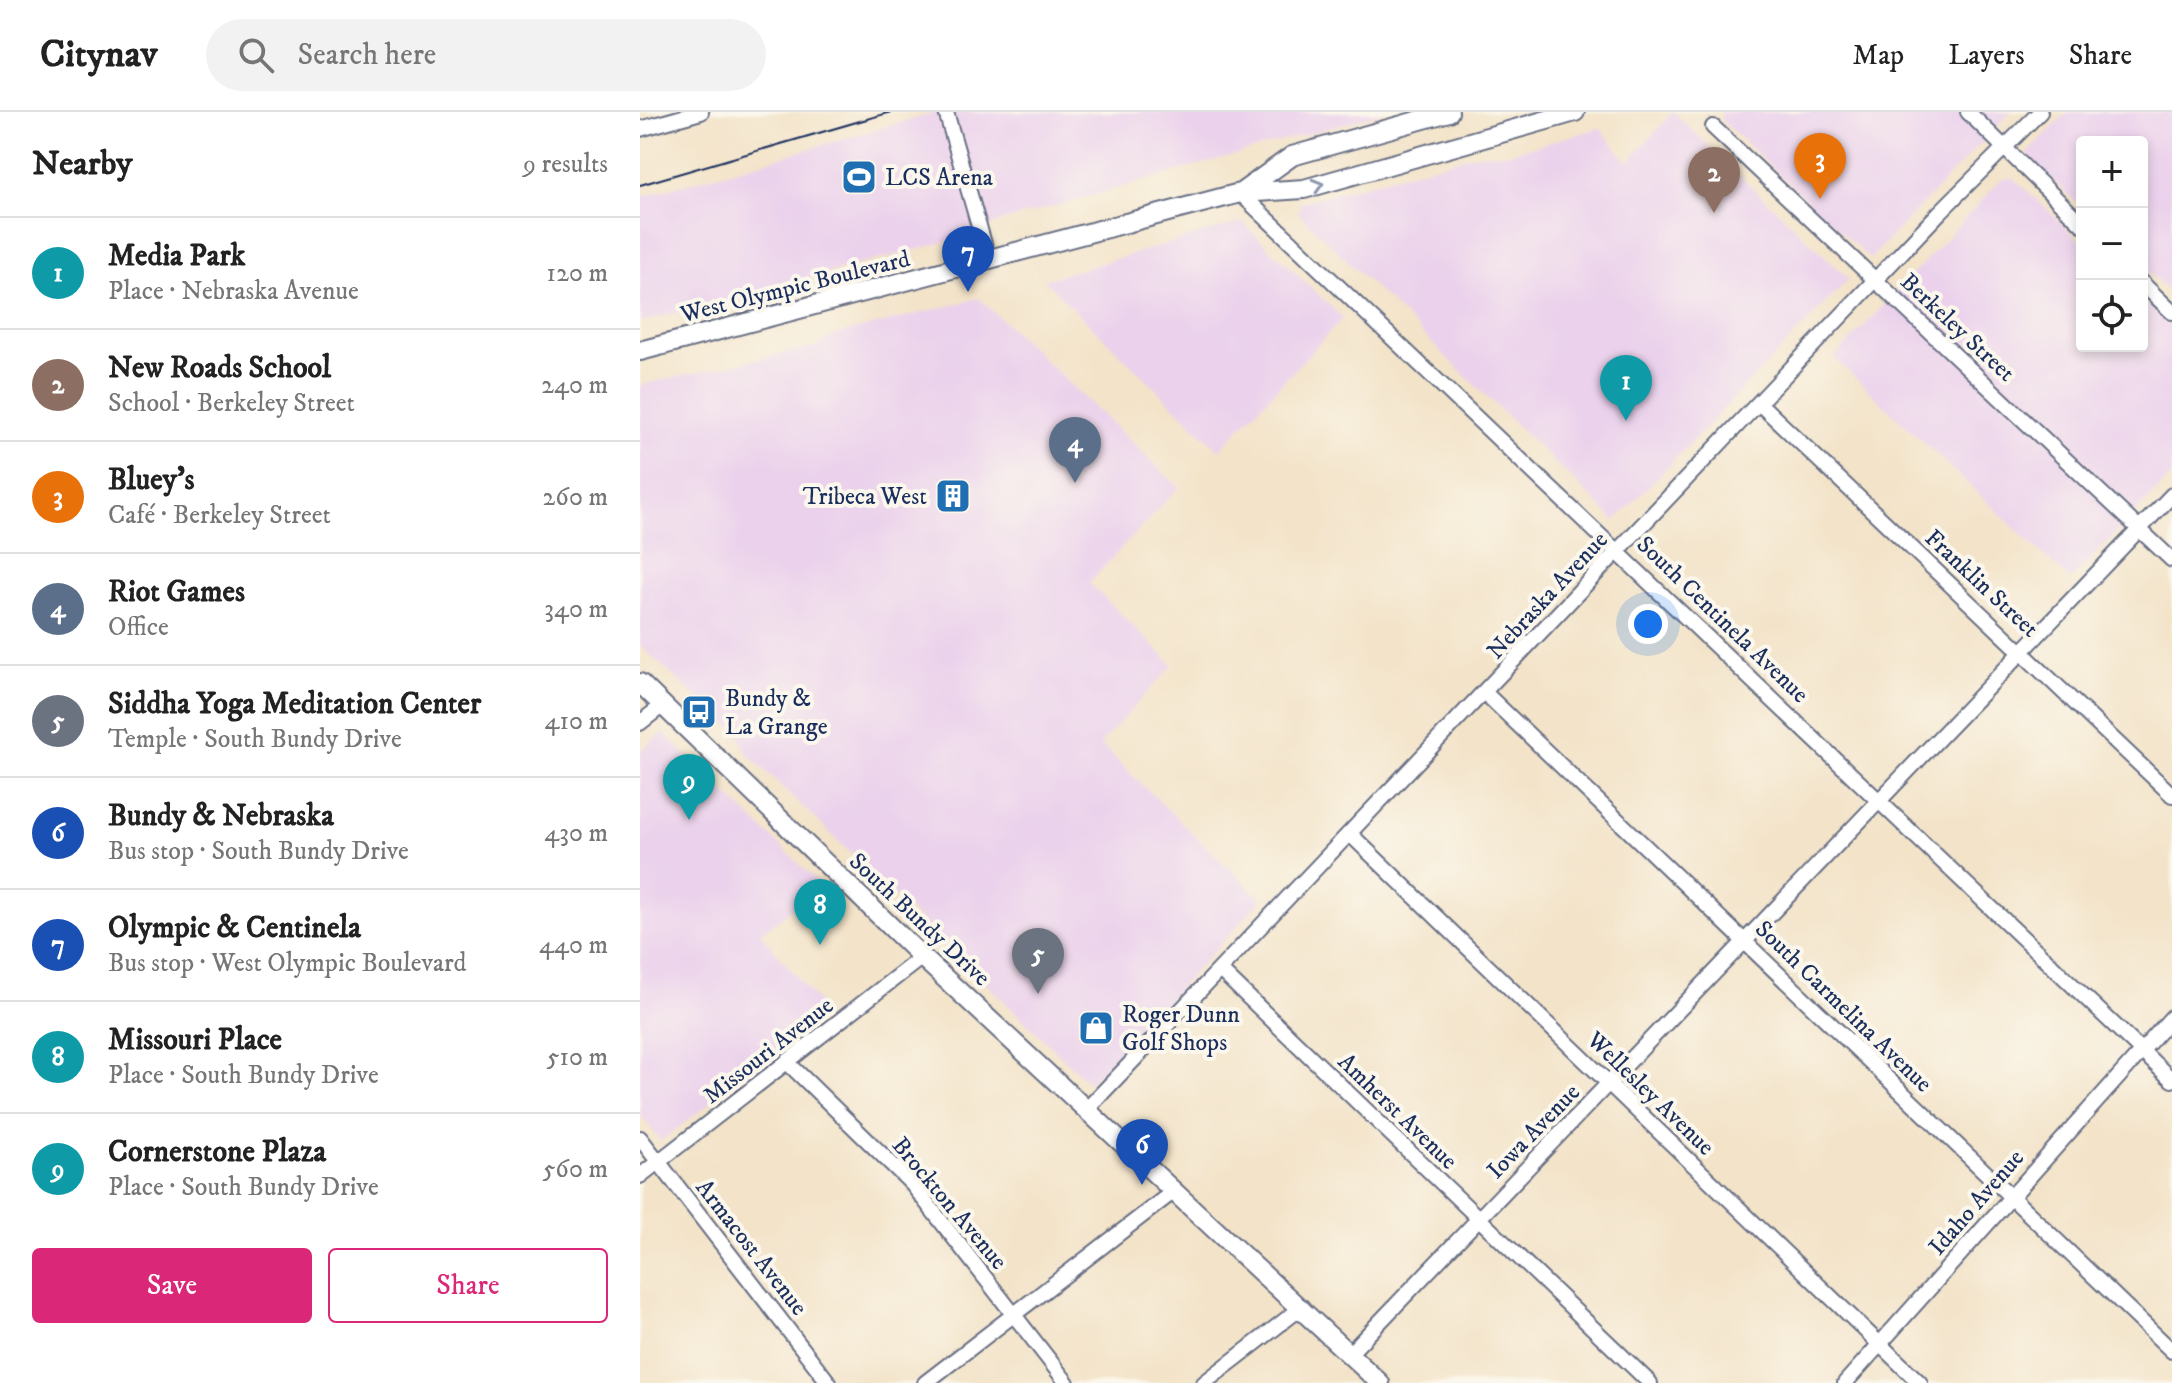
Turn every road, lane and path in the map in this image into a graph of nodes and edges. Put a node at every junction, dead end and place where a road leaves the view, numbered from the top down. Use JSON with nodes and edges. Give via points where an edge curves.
{"nodes":[{"id":1,"x":701,"y":112,"type":"edge"},
{"id":2,"x":946,"y":112,"type":"edge"},
{"id":3,"x":1449,"y":112,"type":"edge"},
{"id":4,"x":1575,"y":112,"type":"edge"},
{"id":5,"x":1968,"y":112,"type":"edge"},
{"id":6,"x":2040,"y":112,"type":"edge"},
{"id":7,"x":1713,"y":127,"type":"dead end"},
{"id":8,"x":640,"y":129,"type":"edge"},
{"id":9,"x":2005,"y":148,"type":"junction"},
{"id":10,"x":1240,"y":193,"type":"junction"},
{"id":11,"x":2076,"y":218,"type":"edge"},
{"id":12,"x":989,"y":261,"type":"junction"},
{"id":13,"x":1877,"y":279,"type":"junction"},
{"id":14,"x":2148,"y":289,"type":"edge"},
{"id":15,"x":2172,"y":312,"type":"edge"},
{"id":16,"x":640,"y":351,"type":"edge"},
{"id":17,"x":1760,"y":404,"type":"junction"},
{"id":18,"x":2172,"y":495,"type":"edge"},
{"id":19,"x":2139,"y":529,"type":"junction"},
{"id":20,"x":1619,"y":551,"type":"junction"},
{"id":21,"x":2172,"y":560,"type":"edge"},
{"id":22,"x":2022,"y":651,"type":"junction"},
{"id":23,"x":640,"y":683,"type":"edge"},
{"id":24,"x":1485,"y":693,"type":"junction"},
{"id":25,"x":663,"y":705,"type":"junction"},
{"id":26,"x":640,"y":723,"type":"edge"},
{"id":27,"x":2172,"y":795,"type":"edge"},
{"id":28,"x":1880,"y":800,"type":"junction"},
{"id":29,"x":1350,"y":834,"type":"junction"},
{"id":30,"x":1744,"y":941,"type":"junction"},
{"id":31,"x":922,"y":957,"type":"junction"},
{"id":32,"x":1220,"y":970,"type":"junction"},
{"id":33,"x":2172,"y":1017,"type":"edge"},
{"id":34,"x":2140,"y":1049,"type":"junction"},
{"id":35,"x":788,"y":1063,"type":"junction"},
{"id":36,"x":2172,"y":1080,"type":"edge"},
{"id":37,"x":1610,"y":1084,"type":"junction"},
{"id":38,"x":1087,"y":1109,"type":"junction"},
{"id":39,"x":640,"y":1138,"type":"edge"},
{"id":40,"x":659,"y":1162,"type":"junction"},
{"id":41,"x":640,"y":1176,"type":"edge"},
{"id":42,"x":1174,"y":1191,"type":"junction"},
{"id":43,"x":2010,"y":1196,"type":"junction"},
{"id":44,"x":1478,"y":1219,"type":"junction"},
{"id":45,"x":1302,"y":1307,"type":"junction"},
{"id":46,"x":1013,"y":1315,"type":"junction"},
{"id":47,"x":1879,"y":1344,"type":"junction"},
{"id":48,"x":2172,"y":1351,"type":"edge"},
{"id":49,"x":1350,"y":1353,"type":"junction"},
{"id":50,"x":829,"y":1383,"type":"edge"},
{"id":51,"x":925,"y":1383,"type":"edge"},
{"id":52,"x":1067,"y":1383,"type":"edge"},
{"id":53,"x":1204,"y":1383,"type":"edge"},
{"id":54,"x":1380,"y":1383,"type":"edge"},
{"id":55,"x":1650,"y":1383,"type":"edge"},
{"id":56,"x":1845,"y":1383,"type":"edge"},
{"id":57,"x":1920,"y":1383,"type":"edge"}],
"edges":[{"from":1,"to":8,"type":"street"},
{"from":2,"to":12,"type":"street"},
{"from":3,"to":10,"type":"main road","via":[[1292,156]]},
{"from":10,"to":4,"type":"main road","one_way":true,"via":[[1304,189]]},
{"from":5,"to":9,"type":"street"},
{"from":6,"to":9,"type":"street","name":"Nebraska Avenue"},
{"from":7,"to":13,"type":"street","name":"Berkeley Street"},
{"from":9,"to":11,"type":"street"},
{"from":9,"to":13,"type":"street","name":"Nebraska Avenue"},
{"from":10,"to":12,"type":"main road","name":"West Olympic Boulevard"},
{"from":10,"to":20,"type":"street","name":"South Centinela Avenue"},
{"from":12,"to":16,"type":"main road","name":"West Olympic Boulevard"},
{"from":13,"to":17,"type":"street","name":"Nebraska Avenue"},
{"from":13,"to":19,"type":"street","name":"Berkeley Street"},
{"from":14,"to":15,"type":"street"},
{"from":17,"to":20,"type":"street","name":"Nebraska Avenue"},
{"from":17,"to":22,"type":"street","name":"Franklin Street"},
{"from":18,"to":19,"type":"street","name":"Iowa Avenue"},
{"from":19,"to":21,"type":"street","name":"Berkeley Street"},
{"from":19,"to":22,"type":"street","name":"Iowa Avenue"},
{"from":20,"to":24,"type":"street","name":"Nebraska Avenue"},
{"from":20,"to":28,"type":"street","name":"South Centinela Avenue"},
{"from":22,"to":27,"type":"street","name":"Franklin Street"},
{"from":22,"to":28,"type":"street","name":"Iowa Avenue"},
{"from":23,"to":25,"type":"main road","name":"South Bundy Drive"},
{"from":24,"to":29,"type":"street","name":"Nebraska Avenue"},
{"from":24,"to":30,"type":"street","name":"South Carmelina Avenue"},
{"from":25,"to":26,"type":"street"},
{"from":25,"to":31,"type":"main road","name":"South Bundy Drive"},
{"from":28,"to":30,"type":"street","name":"Iowa Avenue"},
{"from":28,"to":34,"type":"street","name":"South Centinela Avenue"},
{"from":29,"to":32,"type":"street","name":"Nebraska Avenue"},
{"from":29,"to":37,"type":"street","name":"Wellesley Avenue"},
{"from":30,"to":37,"type":"street","name":"Iowa Avenue"},
{"from":30,"to":43,"type":"street","name":"South Carmelina Avenue"},
{"from":31,"to":35,"type":"street","name":"Missouri Avenue"},
{"from":31,"to":38,"type":"main road","name":"South Bundy Drive"},
{"from":32,"to":38,"type":"street","name":"Nebraska Avenue"},
{"from":32,"to":44,"type":"street","name":"Amherst Avenue"},
{"from":33,"to":34,"type":"street","name":"Idaho Avenue"},
{"from":34,"to":36,"type":"street","name":"South Centinela Avenue"},
{"from":34,"to":43,"type":"street","name":"Idaho Avenue"},
{"from":35,"to":40,"type":"street","name":"Missouri Avenue"},
{"from":35,"to":46,"type":"street","name":"Brockton Avenue","via":[[912,1184]]},
{"from":37,"to":44,"type":"street","name":"Iowa Avenue"},
{"from":37,"to":47,"type":"street","name":"Wellesley Avenue"},
{"from":38,"to":42,"type":"main road","name":"South Bundy Drive"},
{"from":39,"to":40,"type":"street","name":"Armacost Avenue"},
{"from":40,"to":41,"type":"street","name":"Missouri Avenue"},
{"from":40,"to":50,"type":"street","name":"Armacost Avenue"},
{"from":42,"to":45,"type":"main road","name":"South Bundy Drive"},
{"from":42,"to":46,"type":"street"},
{"from":43,"to":47,"type":"street","name":"Idaho Avenue"},
{"from":43,"to":48,"type":"street","name":"South Carmelina Avenue"},
{"from":44,"to":49,"type":"street","name":"Iowa Avenue"},
{"from":44,"to":55,"type":"street","name":"Amherst Avenue"},
{"from":45,"to":49,"type":"main road","name":"South Bundy Drive"},
{"from":45,"to":53,"type":"street"},
{"from":46,"to":51,"type":"street"},
{"from":46,"to":52,"type":"street","name":"Brockton Avenue"},
{"from":47,"to":56,"type":"street","name":"Idaho Avenue"},
{"from":47,"to":57,"type":"street","name":"Wellesley Avenue"},
{"from":49,"to":54,"type":"main road","name":"South Bundy Drive"}]}
